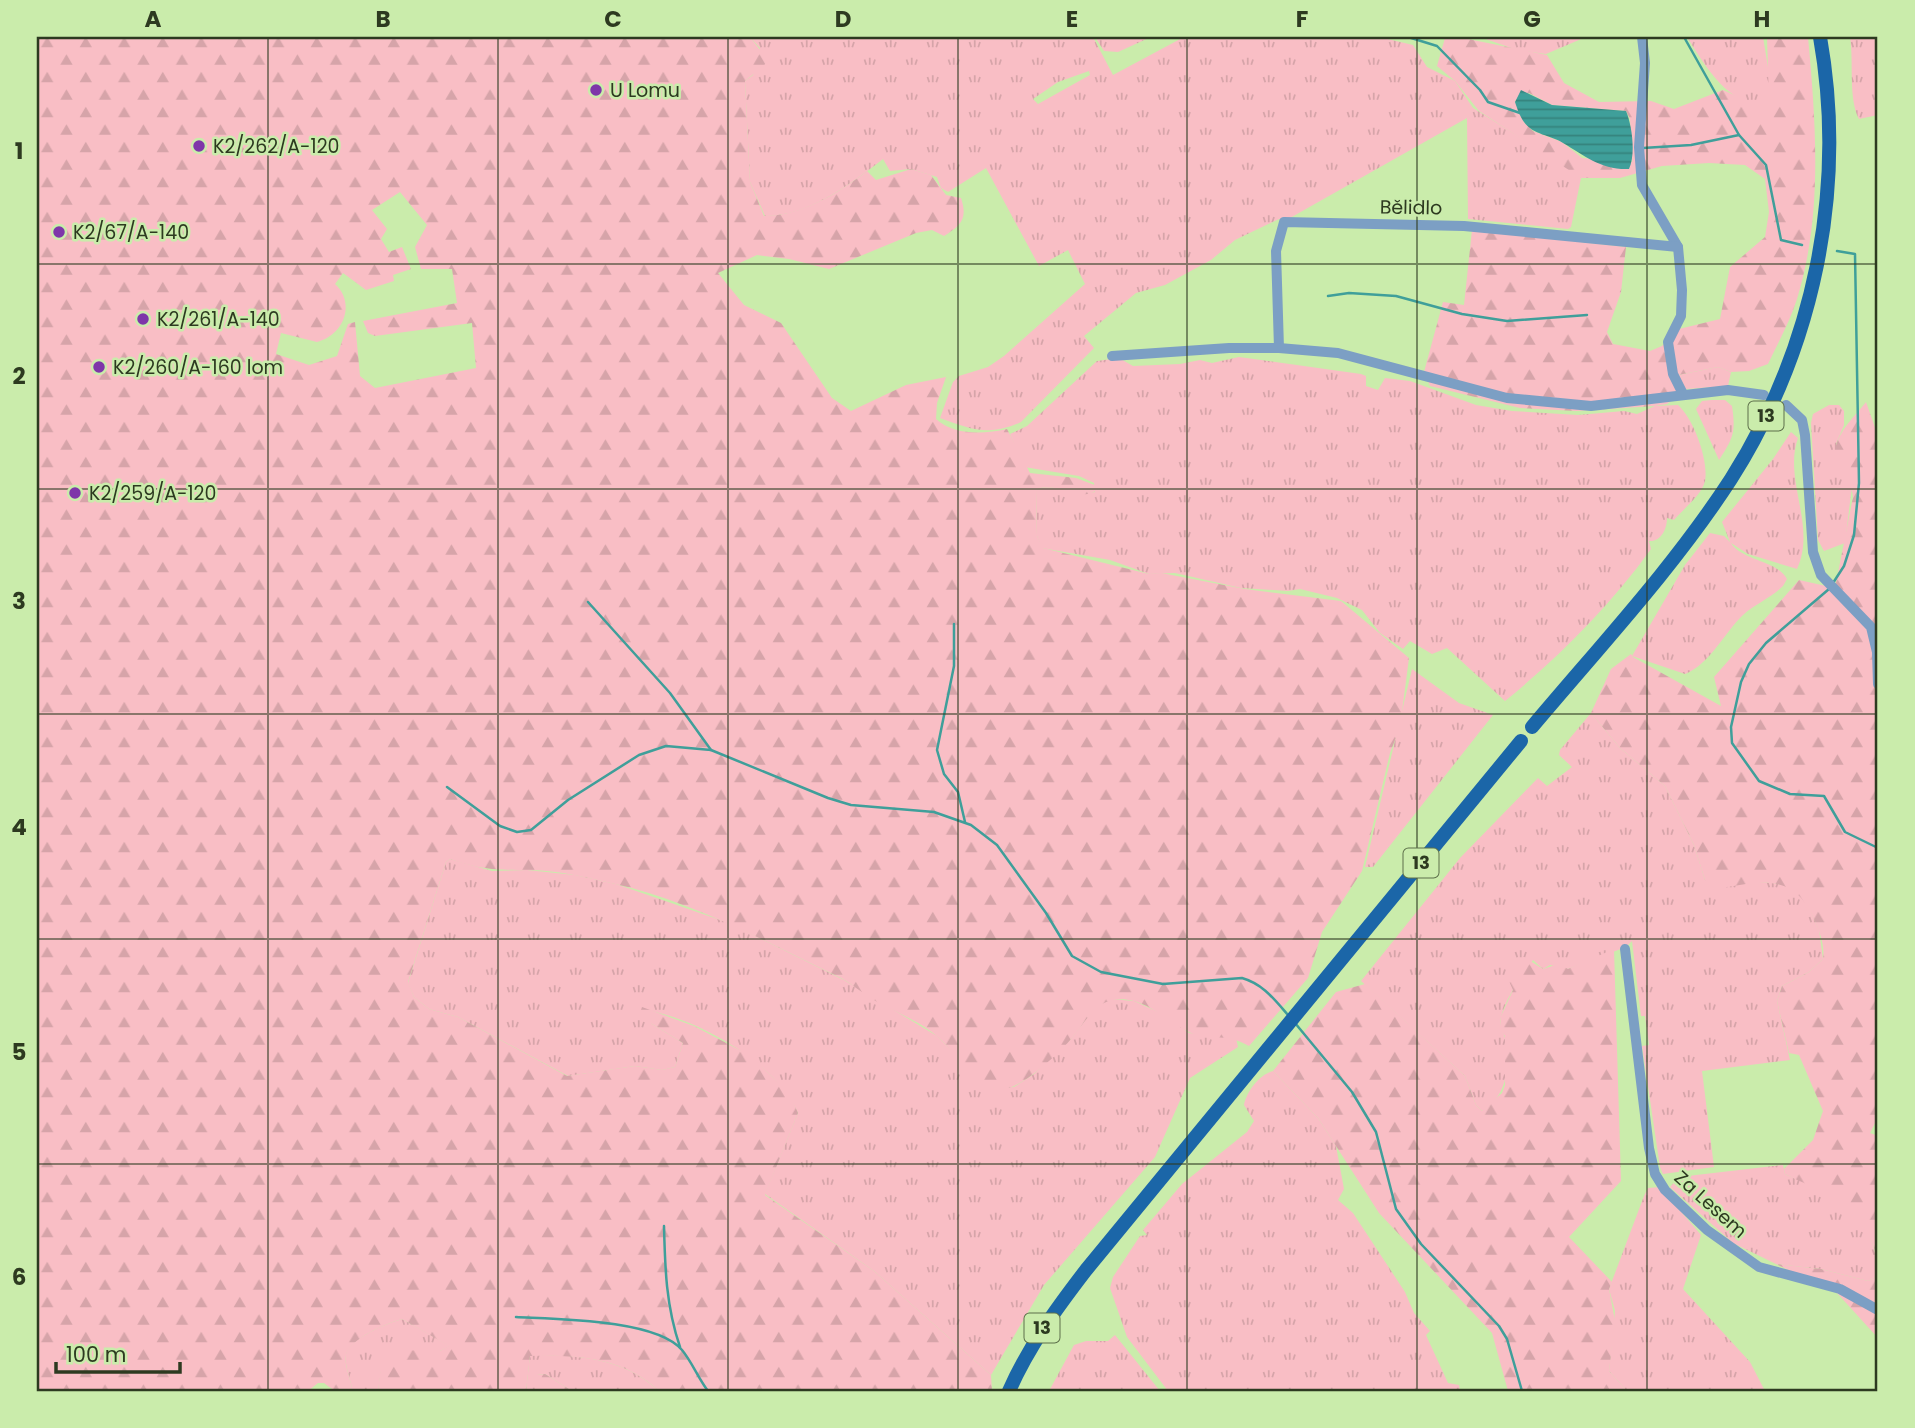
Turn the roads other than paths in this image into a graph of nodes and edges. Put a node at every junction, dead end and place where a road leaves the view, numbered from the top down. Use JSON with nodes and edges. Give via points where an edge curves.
{"nodes":[{"id":1,"x":1642,"y":37,"type":"edge"},
{"id":2,"x":1820,"y":37,"type":"edge"},
{"id":3,"x":1678,"y":247,"type":"junction"},
{"id":4,"x":1279,"y":348,"type":"junction"},
{"id":5,"x":1112,"y":356,"type":"dead end"},
{"id":6,"x":1683,"y":394,"type":"junction"},
{"id":7,"x":1764,"y":396,"type":"dead end"},
{"id":8,"x":1786,"y":405,"type":"dead end"},
{"id":9,"x":1878,"y":684,"type":"edge"},
{"id":10,"x":1532,"y":727,"type":"dead end"},
{"id":11,"x":1521,"y":741,"type":"dead end"},
{"id":12,"x":1625,"y":949,"type":"dead end"},
{"id":13,"x":1878,"y":1310,"type":"edge"},
{"id":14,"x":1009,"y":1391,"type":"edge"}],
"edges":[{"from":1,"to":3,"type":"street","via":[[1642,185]]},
{"from":2,"to":10,"type":"main road","number":"13","via":[[1828,104],[1825,216],[1811,295],[1781,382],[1754,439],[1713,505]]},
{"from":3,"to":4,"type":"street","name":"Bělidlo","via":[[1464,226],[1284,222],[1276,251]]},
{"from":3,"to":6,"type":"street","via":[[1681,316],[1668,342],[1673,374]]},
{"from":4,"to":5,"type":"street"},
{"from":4,"to":6,"type":"street","via":[[1338,353],[1507,398],[1591,406]]},
{"from":6,"to":7,"type":"street","via":[[1744,390]]},
{"from":8,"to":9,"type":"street","via":[[1802,420],[1805,435],[1813,552],[1821,575],[1871,627]]},
{"from":11,"to":14,"type":"main road","number":"13","via":[[1047,1320]]},
{"from":12,"to":13,"type":"street","name":"Za Lesem","via":[[1649,1148],[1655,1174],[1665,1190],[1707,1230],[1759,1267],[1840,1289]]}]}
